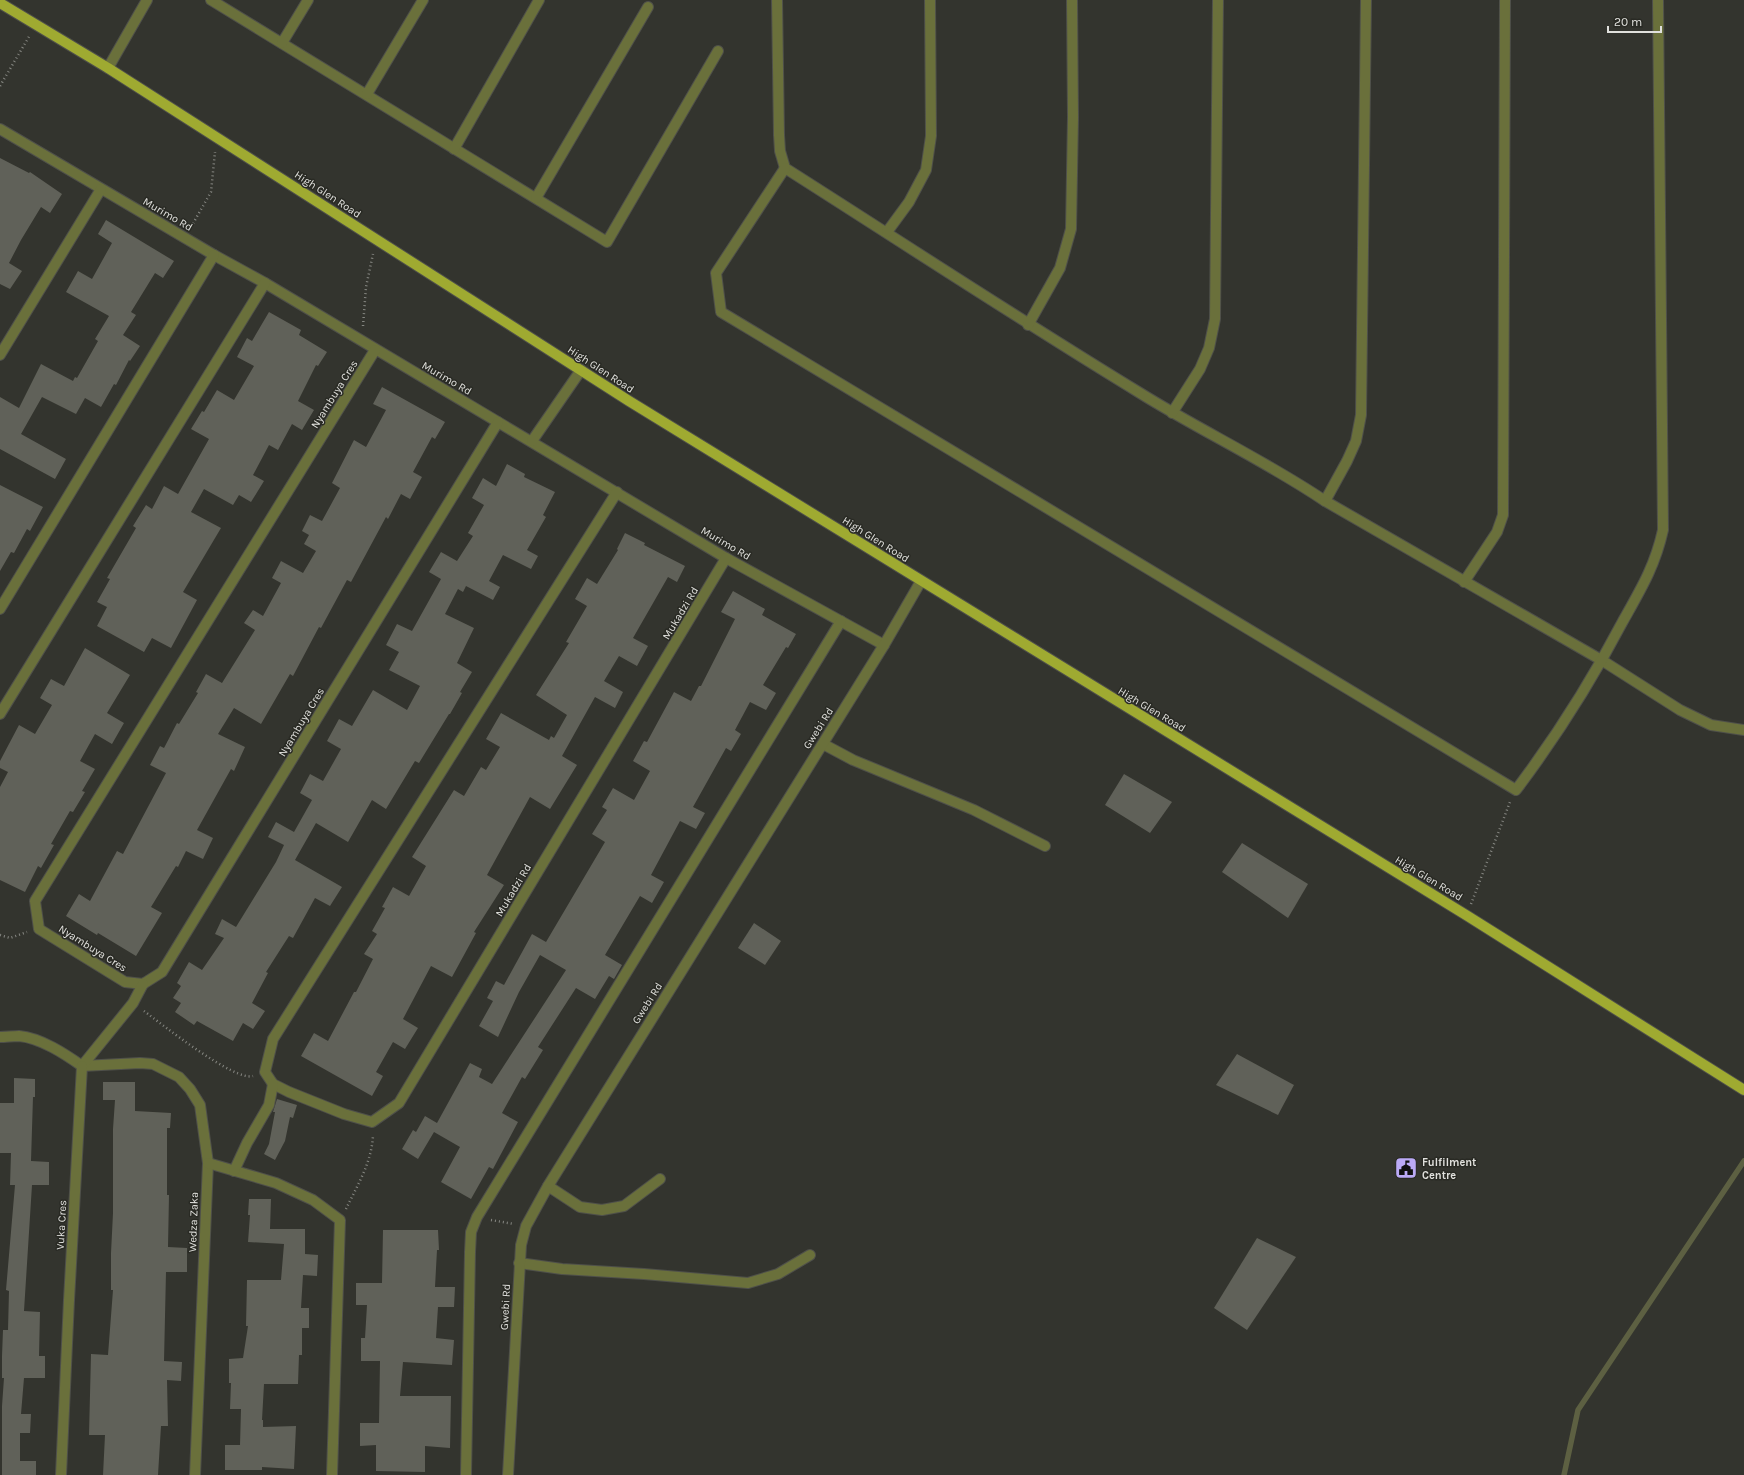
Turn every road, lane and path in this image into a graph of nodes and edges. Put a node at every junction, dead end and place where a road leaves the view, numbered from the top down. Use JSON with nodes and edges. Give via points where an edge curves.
{"nodes":[{"id":1,"x":147,"y":0,"type":"edge"},
{"id":2,"x":211,"y":0,"type":"edge"},
{"id":3,"x":308,"y":0,"type":"edge"},
{"id":4,"x":423,"y":0,"type":"edge"},
{"id":5,"x":539,"y":0,"type":"edge"},
{"id":6,"x":777,"y":0,"type":"edge"},
{"id":7,"x":930,"y":0,"type":"edge"},
{"id":8,"x":1072,"y":0,"type":"edge"},
{"id":9,"x":1218,"y":0,"type":"edge"},
{"id":10,"x":1366,"y":0,"type":"edge"},
{"id":11,"x":1505,"y":0,"type":"edge"},
{"id":12,"x":1658,"y":0,"type":"edge"},
{"id":13,"x":0,"y":3,"type":"edge"},
{"id":14,"x":648,"y":6,"type":"dead end"},
{"id":15,"x":36,"y":24,"type":"junction"},
{"id":16,"x":282,"y":43,"type":"junction"},
{"id":17,"x":718,"y":51,"type":"dead end"},
{"id":18,"x":108,"y":68,"type":"junction"},
{"id":19,"x":0,"y":86,"type":"edge"},
{"id":20,"x":367,"y":94,"type":"junction"},
{"id":21,"x":0,"y":129,"type":"edge"},
{"id":22,"x":217,"y":137,"type":"junction"},
{"id":23,"x":454,"y":149,"type":"junction"},
{"id":24,"x":785,"y":168,"type":"junction"},
{"id":25,"x":101,"y":189,"type":"junction"},
{"id":26,"x":536,"y":198,"type":"junction"},
{"id":27,"x":887,"y":232,"type":"junction"},
{"id":28,"x":185,"y":238,"type":"junction"},
{"id":29,"x":377,"y":239,"type":"junction"},
{"id":30,"x":214,"y":255,"type":"junction"},
{"id":31,"x":265,"y":283,"type":"junction"},
{"id":32,"x":1028,"y":325,"type":"junction"},
{"id":33,"x":362,"y":342,"type":"junction"},
{"id":34,"x":375,"y":350,"type":"junction"},
{"id":35,"x":0,"y":356,"type":"edge"},
{"id":36,"x":581,"y":370,"type":"junction"},
{"id":37,"x":1172,"y":413,"type":"junction"},
{"id":38,"x":498,"y":422,"type":"junction"},
{"id":39,"x":532,"y":441,"type":"junction"},
{"id":40,"x":616,"y":492,"type":"junction"},
{"id":41,"x":1324,"y":501,"type":"junction"},
{"id":42,"x":726,"y":558,"type":"junction"},
{"id":43,"x":921,"y":581,"type":"junction"},
{"id":44,"x":1464,"y":582,"type":"junction"},
{"id":45,"x":0,"y":609,"type":"edge"},
{"id":46,"x":841,"y":621,"type":"junction"},
{"id":47,"x":884,"y":645,"type":"junction"},
{"id":48,"x":1603,"y":660,"type":"junction"},
{"id":49,"x":0,"y":714,"type":"edge"},
{"id":50,"x":1744,"y":730,"type":"edge"},
{"id":51,"x":823,"y":744,"type":"junction"},
{"id":52,"x":1516,"y":790,"type":"junction"},
{"id":53,"x":1045,"y":846,"type":"dead end"},
{"id":54,"x":1466,"y":915,"type":"junction"},
{"id":55,"x":39,"y":929,"type":"junction"},
{"id":56,"x":0,"y":935,"type":"edge"},
{"id":57,"x":143,"y":984,"type":"junction"},
{"id":58,"x":133,"y":1003,"type":"junction"},
{"id":59,"x":0,"y":1037,"type":"edge"},
{"id":60,"x":82,"y":1066,"type":"junction"},
{"id":61,"x":265,"y":1072,"type":"junction"},
{"id":62,"x":273,"y":1084,"type":"junction"},
{"id":63,"x":1744,"y":1090,"type":"edge"},
{"id":64,"x":372,"y":1122,"type":"junction"},
{"id":65,"x":208,"y":1163,"type":"junction"},
{"id":66,"x":234,"y":1171,"type":"junction"},
{"id":67,"x":660,"y":1179,"type":"dead end"},
{"id":68,"x":548,"y":1186,"type":"junction"},
{"id":69,"x":477,"y":1218,"type":"junction"},
{"id":70,"x":340,"y":1220,"type":"junction"},
{"id":71,"x":526,"y":1226,"type":"junction"},
{"id":72,"x":810,"y":1255,"type":"dead end"},
{"id":73,"x":519,"y":1263,"type":"junction"},
{"id":74,"x":61,"y":1475,"type":"edge"},
{"id":75,"x":195,"y":1475,"type":"edge"},
{"id":76,"x":332,"y":1475,"type":"edge"},
{"id":77,"x":466,"y":1475,"type":"edge"},
{"id":78,"x":508,"y":1475,"type":"edge"}],
"edges":[{"from":1,"to":18,"type":"street"},
{"from":2,"to":16,"type":"street"},
{"from":3,"to":16,"type":"street"},
{"from":4,"to":20,"type":"street"},
{"from":5,"to":23,"type":"street"},
{"from":6,"to":24,"type":"street","via":[[779,135]]},
{"from":7,"to":27,"type":"street","via":[[931,136],[926,170],[909,202]]},
{"from":8,"to":32,"type":"street","via":[[1071,229],[1060,268]]},
{"from":9,"to":37,"type":"street","via":[[1215,319],[1209,348],[1200,369]]},
{"from":10,"to":41,"type":"street","via":[[1361,415],[1353,448]]},
{"from":11,"to":44,"type":"street","via":[[1503,516],[1497,532]]},
{"from":12,"to":48,"type":"street","via":[[1663,530],[1658,553],[1650,571]]},
{"from":13,"to":15,"type":"main road","name":"High Glen Road"},
{"from":14,"to":26,"type":"street"},
{"from":15,"to":18,"type":"main road","name":"High Glen Road"},
{"from":15,"to":19,"type":"path"},
{"from":16,"to":20,"type":"street"},
{"from":17,"to":26,"type":"street","via":[[607,242]]},
{"from":18,"to":22,"type":"main road","name":"High Glen Road"},
{"from":20,"to":23,"type":"street"},
{"from":21,"to":25,"type":"street","name":"Murimo Rd"},
{"from":22,"to":28,"type":"path","via":[[211,192]]},
{"from":22,"to":29,"type":"main road","name":"High Glen Road"},
{"from":23,"to":26,"type":"street"},
{"from":24,"to":27,"type":"street"},
{"from":24,"to":52,"type":"street","via":[[716,273],[721,312]]},
{"from":25,"to":28,"type":"street","name":"Murimo Rd"},
{"from":25,"to":35,"type":"street"},
{"from":27,"to":32,"type":"street"},
{"from":28,"to":30,"type":"street","name":"Murimo Rd"},
{"from":29,"to":33,"type":"path","via":[[366,287]]},
{"from":29,"to":36,"type":"main road","name":"High Glen Road"},
{"from":30,"to":31,"type":"street","name":"Murimo Rd"},
{"from":30,"to":45,"type":"street"},
{"from":31,"to":33,"type":"street","name":"Murimo Rd"},
{"from":31,"to":49,"type":"street"},
{"from":32,"to":37,"type":"street"},
{"from":33,"to":34,"type":"street","name":"Murimo Rd"},
{"from":34,"to":38,"type":"street","name":"Murimo Rd"},
{"from":34,"to":55,"type":"street","name":"Nyambuya Cres","via":[[35,901]]},
{"from":36,"to":39,"type":"street"},
{"from":36,"to":43,"type":"main road","name":"High Glen Road"},
{"from":37,"to":41,"type":"street"},
{"from":38,"to":39,"type":"street","name":"Murimo Rd"},
{"from":38,"to":57,"type":"street","name":"Nyambuya Cres","via":[[162,972]]},
{"from":39,"to":40,"type":"street","name":"Murimo Rd"},
{"from":40,"to":42,"type":"street","name":"Murimo Rd"},
{"from":40,"to":61,"type":"street","via":[[273,1039]]},
{"from":41,"to":44,"type":"street"},
{"from":42,"to":46,"type":"street","name":"Murimo Rd"},
{"from":42,"to":64,"type":"street","name":"Mukadzi Rd","via":[[399,1103]]},
{"from":43,"to":47,"type":"street","name":"Gwebi Rd"},
{"from":43,"to":54,"type":"main road","name":"High Glen Road"},
{"from":44,"to":48,"type":"street"},
{"from":46,"to":47,"type":"street","name":"Murimo Rd"},
{"from":46,"to":69,"type":"street"},
{"from":47,"to":51,"type":"street","name":"Gwebi Rd"},
{"from":48,"to":50,"type":"street","via":[[1680,710],[1711,725]]},
{"from":48,"to":52,"type":"street"},
{"from":51,"to":53,"type":"street","via":[[853,760],[974,810]]},
{"from":51,"to":68,"type":"street","name":"Gwebi Rd"},
{"from":52,"to":54,"type":"path","via":[[1504,814]]},
{"from":54,"to":63,"type":"main road","name":"High Glen Road"},
{"from":55,"to":56,"type":"path","via":[[10,938]]},
{"from":55,"to":57,"type":"street","name":"Nyambuya Cres","via":[[125,982]]},
{"from":57,"to":58,"type":"street"},
{"from":58,"to":60,"type":"street"},
{"from":58,"to":61,"type":"path","via":[[185,1042],[232,1071],[250,1077]]},
{"from":59,"to":60,"type":"street","via":[[20,1036],[36,1040]]},
{"from":60,"to":65,"type":"street","name":"Wedza Zaka","via":[[153,1064],[180,1077],[200,1105]]},
{"from":60,"to":74,"type":"street","name":"Vuka Cres"},
{"from":61,"to":62,"type":"street"},
{"from":62,"to":64,"type":"street","via":[[344,1114]]},
{"from":62,"to":66,"type":"street","via":[[269,1105]]},
{"from":64,"to":70,"type":"path","via":[[370,1155],[362,1178]]},
{"from":65,"to":66,"type":"street"},
{"from":65,"to":75,"type":"street","name":"Wedza Zaka"},
{"from":66,"to":70,"type":"street","via":[[276,1183],[314,1200]]},
{"from":67,"to":68,"type":"street","via":[[624,1206],[602,1210],[580,1207]]},
{"from":68,"to":71,"type":"street","name":"Gwebi Rd"},
{"from":69,"to":71,"type":"path"},
{"from":69,"to":77,"type":"street","via":[[471,1232],[470,1252]]},
{"from":70,"to":76,"type":"street"},
{"from":71,"to":73,"type":"street","name":"Gwebi Rd"},
{"from":72,"to":73,"type":"street","via":[[778,1274],[748,1283],[562,1269]]},
{"from":73,"to":78,"type":"street","name":"Gwebi Rd"}]}
